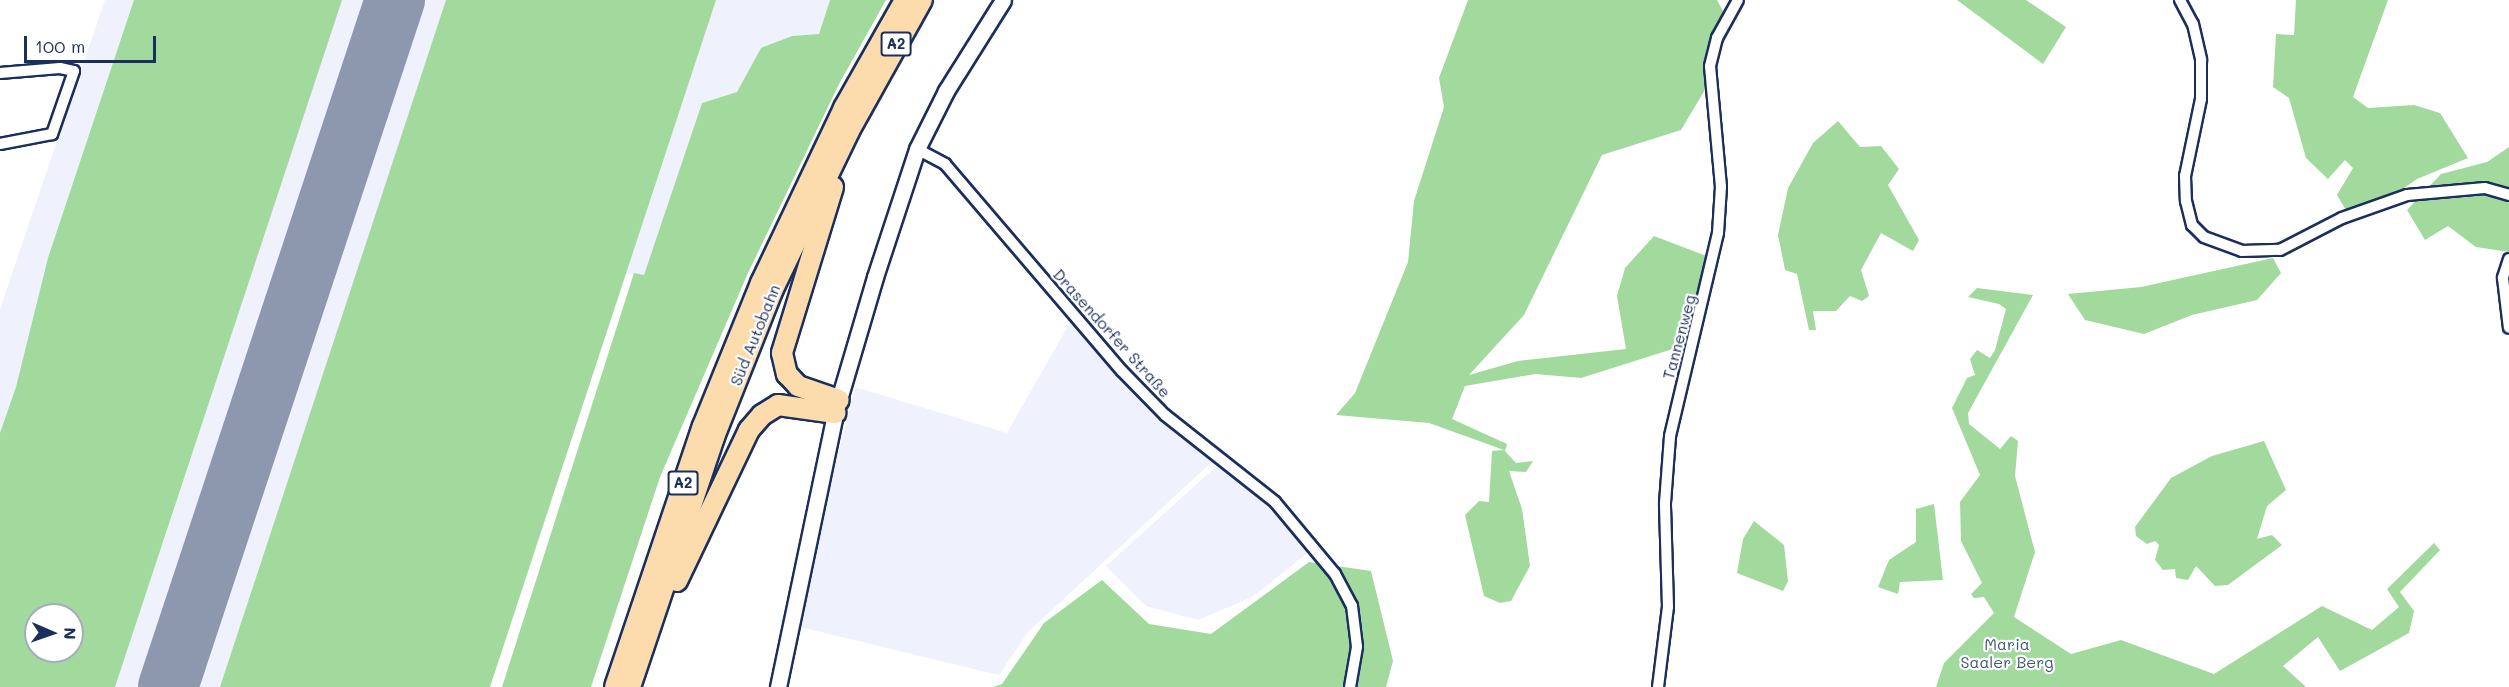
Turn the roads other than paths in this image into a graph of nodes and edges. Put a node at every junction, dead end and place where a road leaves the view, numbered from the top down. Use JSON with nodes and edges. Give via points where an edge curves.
{"nodes":[{"id":1,"x":922,"y":0,"type":"edge"},
{"id":2,"x":1003,"y":0,"type":"edge"},
{"id":3,"x":1738,"y":0,"type":"edge"},
{"id":4,"x":2180,"y":0,"type":"edge"},
{"id":5,"x":900,"y":6,"type":"edge"},
{"id":6,"x":0,"y":73,"type":"edge"},
{"id":7,"x":849,"y":131,"type":"junction"},
{"id":8,"x":0,"y":144,"type":"edge"},
{"id":9,"x":917,"y":149,"type":"junction"},
{"id":10,"x":2509,"y":195,"type":"edge"},
{"id":11,"x":2509,"y":259,"type":"edge"},
{"id":12,"x":2509,"y":328,"type":"edge"},
{"id":13,"x":837,"y":407,"type":"junction"},
{"id":14,"x":638,"y":662,"type":"junction"},
{"id":15,"x":615,"y":687,"type":"edge"},
{"id":16,"x":630,"y":687,"type":"edge"},
{"id":17,"x":778,"y":687,"type":"edge"},
{"id":18,"x":1350,"y":687,"type":"edge"},
{"id":19,"x":1658,"y":687,"type":"edge"}],
"edges":[{"from":1,"to":7,"type":"highway","name":"Süd Autobahn","number":"A2"},
{"from":2,"to":9,"type":"main road","via":[[946,91]]},
{"from":3,"to":19,"type":"street","name":"Tannenweg","via":[[1717,38],[1710,66],[1721,186],[1718,234],[1668,455],[1668,607]]},
{"from":4,"to":10,"type":"street","via":[[2193,24],[2201,60],[2201,99],[2185,193],[2192,225],[2204,237],[2242,251],[2270,252],[2372,206],[2408,195],[2486,188]]},
{"from":5,"to":15,"type":"highway","name":"Süd Autobahn","number":"A2","via":[[844,108],[760,283],[703,426]]},
{"from":6,"to":8,"type":"street","via":[[60,68],[74,71],[52,134]]},
{"from":7,"to":13,"type":"highway","via":[[782,353],[787,374],[798,386]]},
{"from":7,"to":14,"type":"highway","name":"Süd Autobahn","number":"A2","via":[[773,289],[742,366]]},
{"from":9,"to":13,"type":"main road"},
{"from":9,"to":18,"type":"street","name":"Drasendorfer Straße","via":[[945,164],[1122,371],[1165,415],[1269,497],[1335,574],[1352,606],[1356,637]]},
{"from":11,"to":12,"type":"street","via":[[2503,278]]},
{"from":13,"to":14,"type":"highway","via":[[778,405],[749,430]]},
{"from":13,"to":17,"type":"main road"},
{"from":14,"to":16,"type":"highway","name":"Süd Autobahn","number":"A2"}]}
